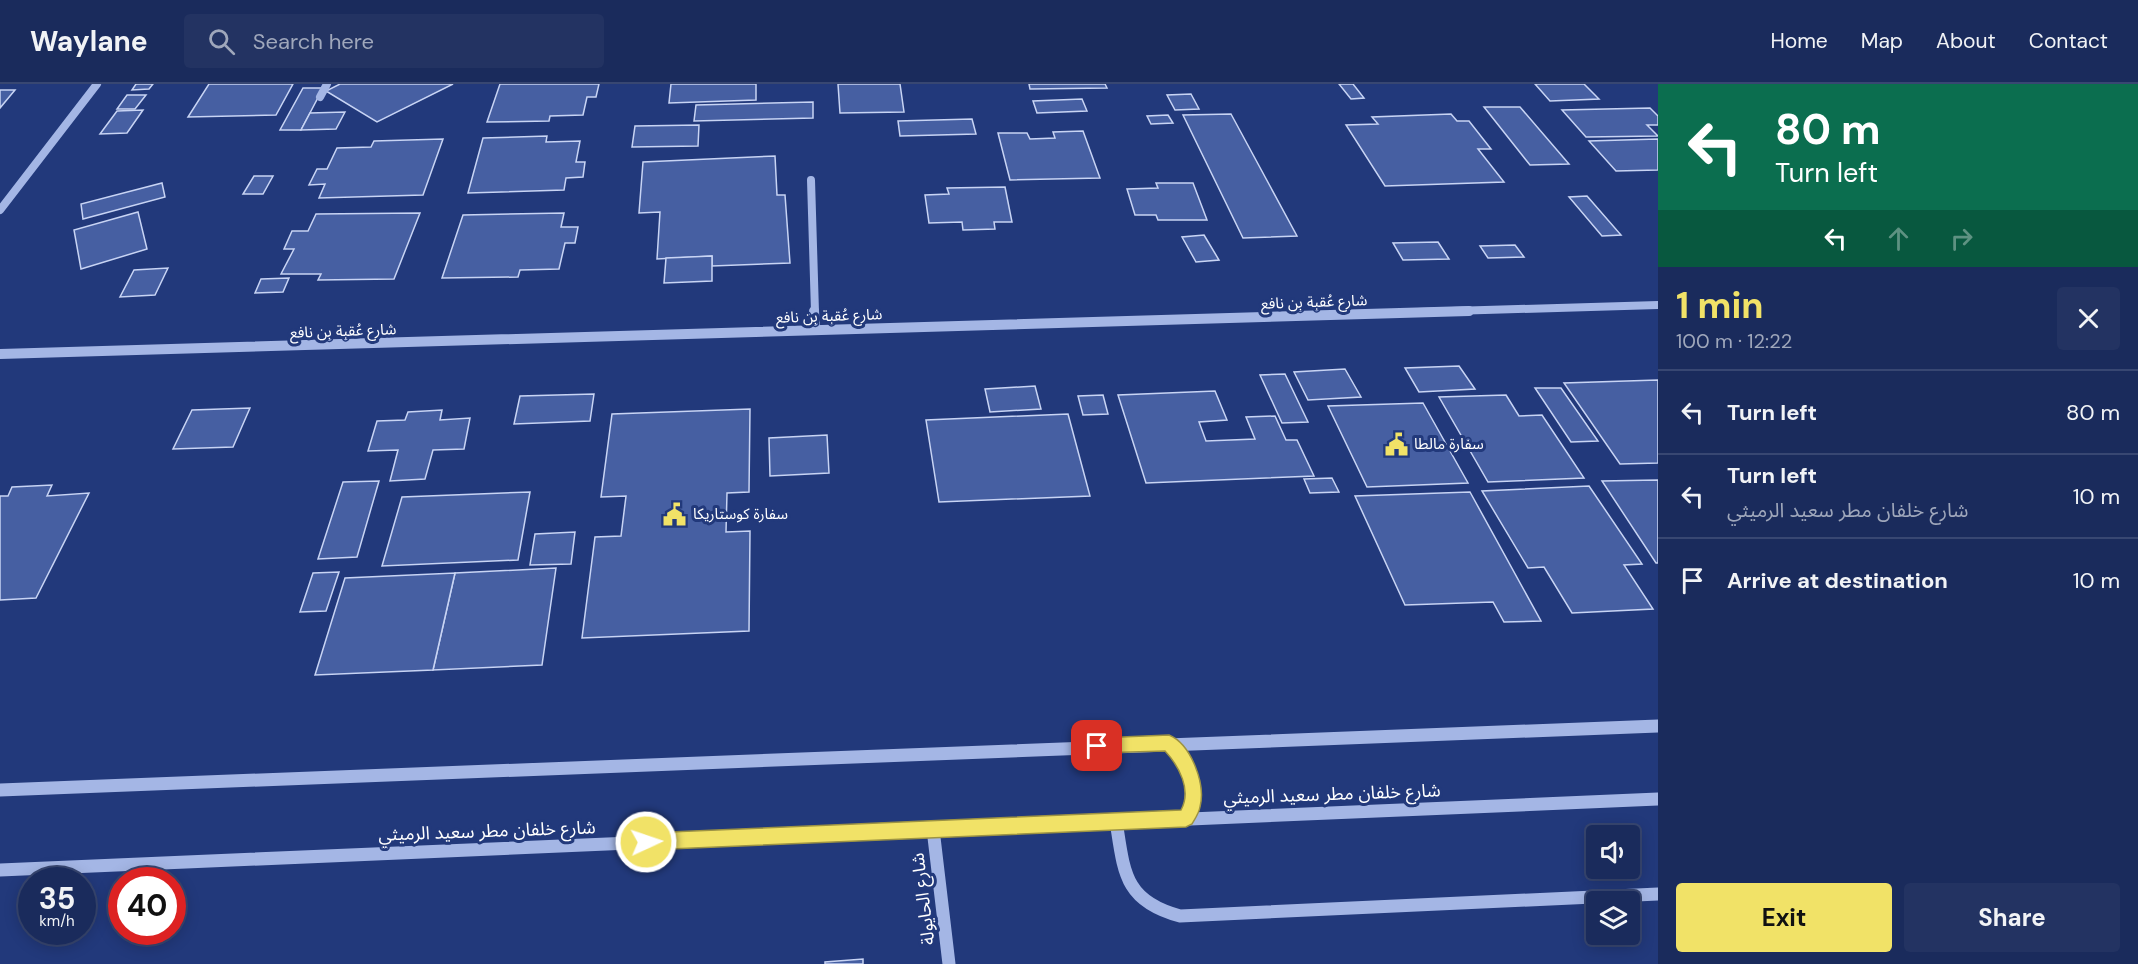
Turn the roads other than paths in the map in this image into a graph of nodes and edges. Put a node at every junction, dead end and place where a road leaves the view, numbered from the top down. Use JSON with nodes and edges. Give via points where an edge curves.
{"nodes":[{"id":1,"x":97,"y":84,"type":"edge"},
{"id":2,"x":327,"y":84,"type":"edge"},
{"id":3,"x":320,"y":97,"type":"dead end"},
{"id":4,"x":811,"y":180,"type":"dead end"},
{"id":5,"x":0,"y":210,"type":"edge"},
{"id":6,"x":1658,"y":305,"type":"edge"},
{"id":7,"x":815,"y":330,"type":"junction"},
{"id":8,"x":0,"y":354,"type":"edge"},
{"id":9,"x":1658,"y":726,"type":"edge"},
{"id":10,"x":1169,"y":743,"type":"junction"},
{"id":11,"x":0,"y":790,"type":"edge"},
{"id":12,"x":1658,"y":799,"type":"edge"},
{"id":13,"x":1186,"y":818,"type":"junction"},
{"id":14,"x":1116,"y":821,"type":"junction"},
{"id":15,"x":933,"y":829,"type":"junction"},
{"id":16,"x":0,"y":870,"type":"edge"},
{"id":17,"x":1658,"y":894,"type":"edge"},
{"id":18,"x":949,"y":964,"type":"edge"}],
"edges":[{"from":1,"to":5,"type":"street"},
{"from":2,"to":3,"type":"street"},
{"from":4,"to":7,"type":"street"},
{"from":6,"to":7,"type":"street","name":"شارع عُقبة بن نافع"},
{"from":7,"to":8,"type":"street","name":"شارع عُقبة بن نافع"},
{"from":9,"to":10,"type":"street"},
{"from":10,"to":11,"type":"street"},
{"from":10,"to":13,"type":"street","via":[[1189,772],[1193,789],[1192,806]]},
{"from":12,"to":13,"type":"street","name":"شارع خلفان مطر سعيد الرميثي"},
{"from":13,"to":14,"type":"street","name":"شارع خلفان مطر سعيد الرميثي"},
{"from":14,"to":15,"type":"street","name":"شارع خلفان مطر سعيد الرميثي"},
{"from":14,"to":17,"type":"street","via":[[1132,890],[1154,909],[1180,916]]},
{"from":15,"to":16,"type":"street","name":"شارع خلفان مطر سعيد الرميثي"},
{"from":15,"to":18,"type":"street","name":"شارع الحايولة"}]}
